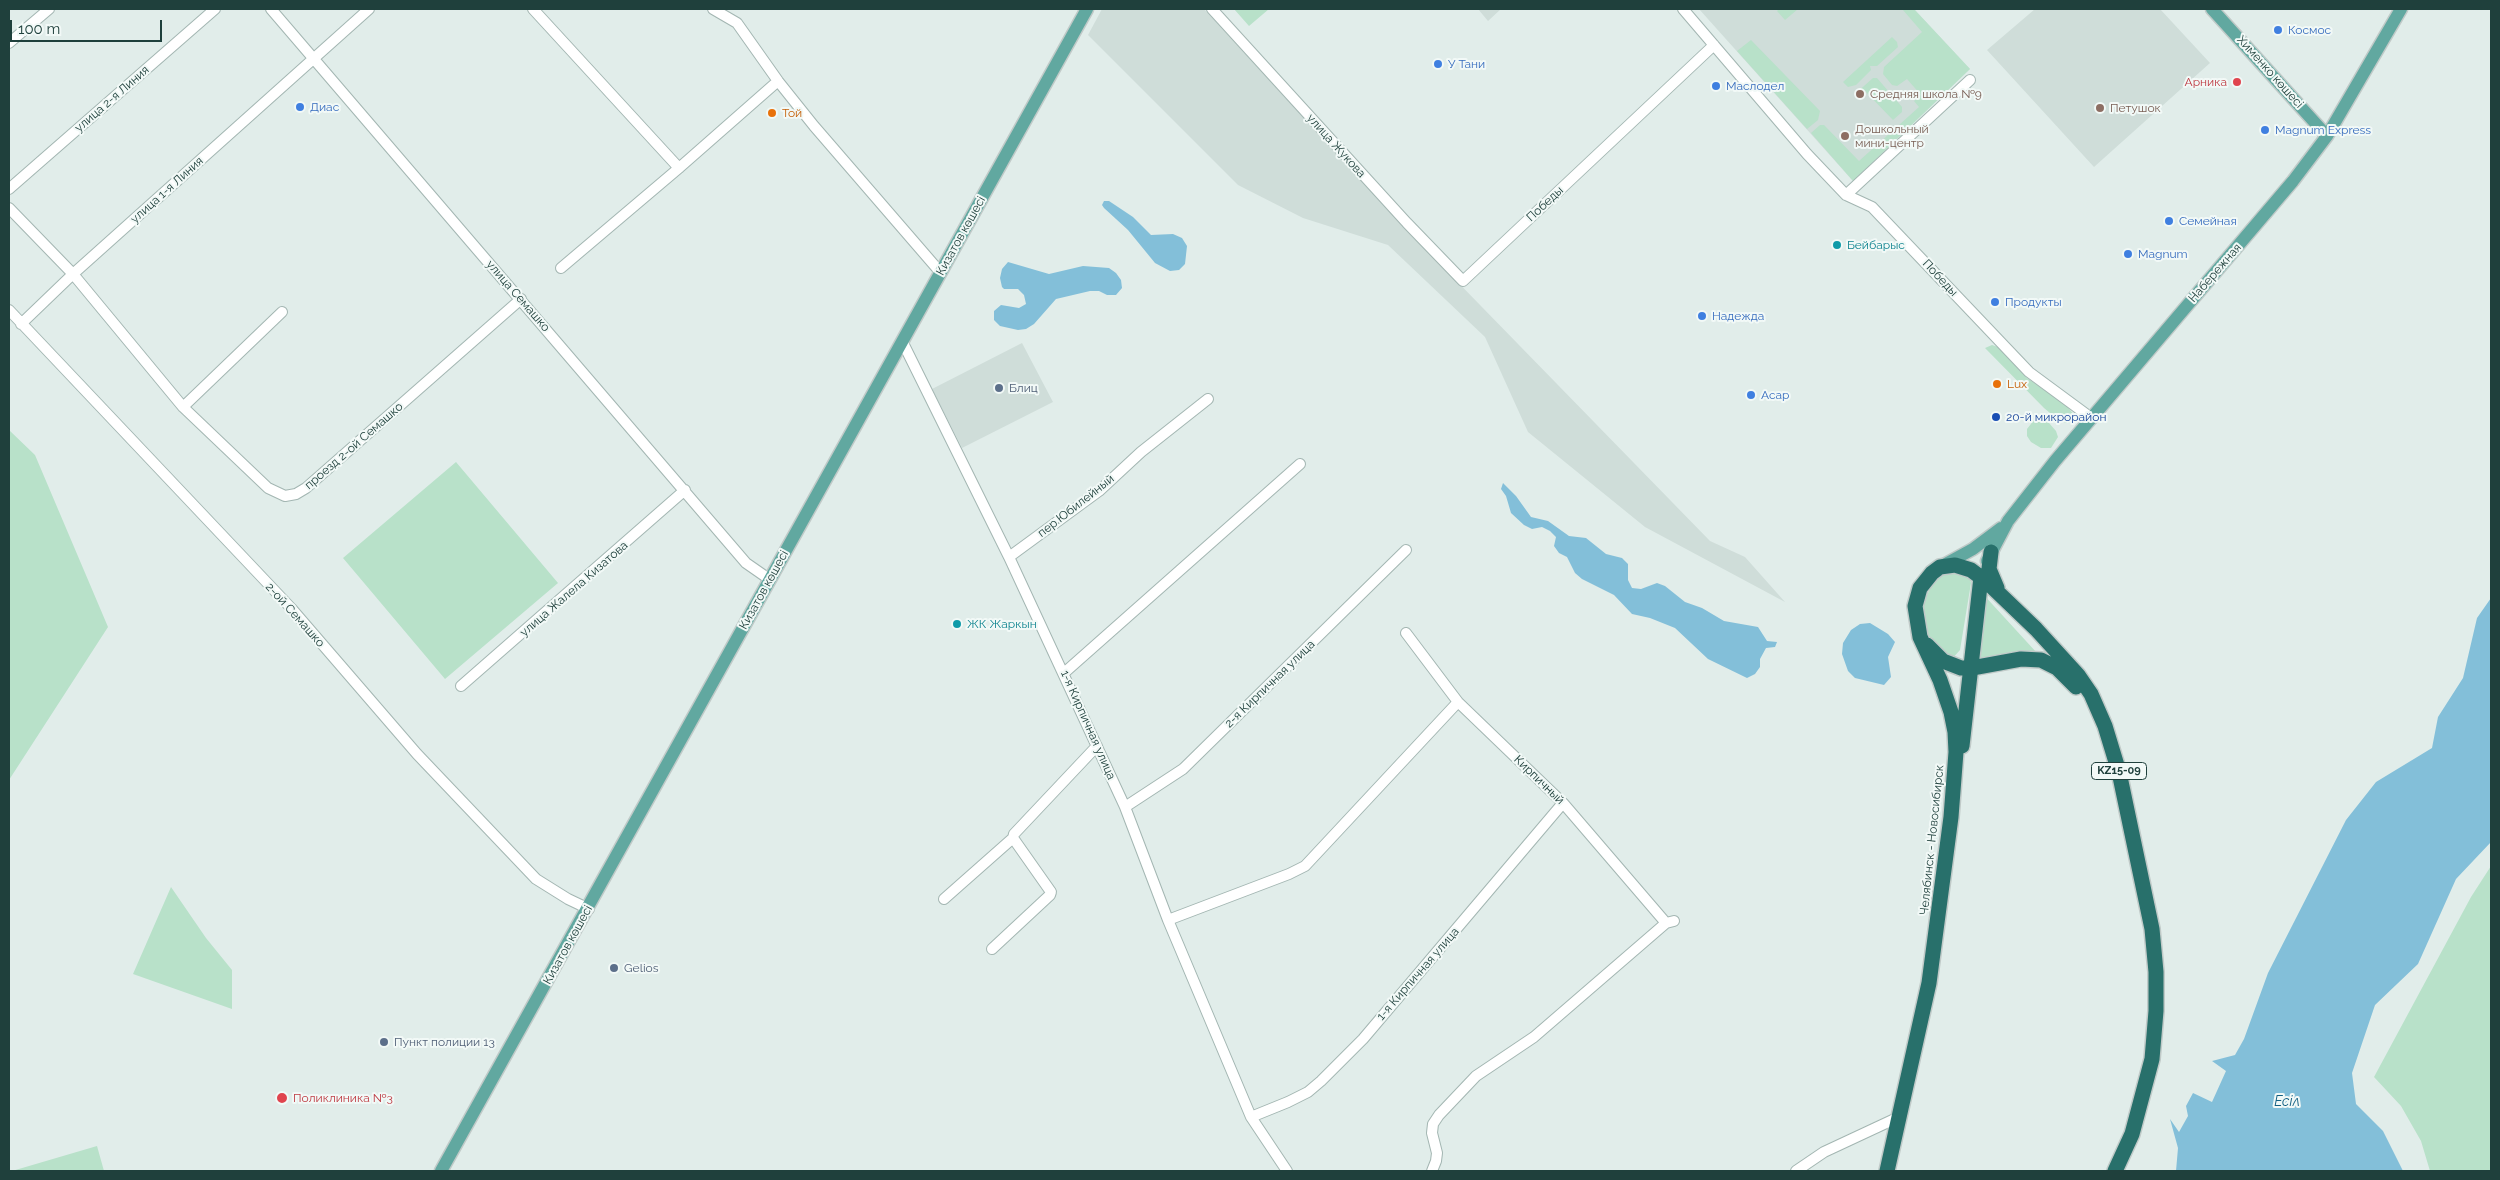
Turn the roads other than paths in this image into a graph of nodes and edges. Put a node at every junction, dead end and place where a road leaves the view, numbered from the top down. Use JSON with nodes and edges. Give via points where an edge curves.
{"nodes":[{"id":1,"x":49,"y":9,"type":"edge"},
{"id":2,"x":215,"y":9,"type":"edge"},
{"id":3,"x":271,"y":9,"type":"edge"},
{"id":4,"x":370,"y":9,"type":"edge"},
{"id":5,"x":533,"y":9,"type":"edge"},
{"id":6,"x":713,"y":9,"type":"edge"},
{"id":7,"x":1087,"y":9,"type":"edge"},
{"id":8,"x":1212,"y":9,"type":"edge"},
{"id":9,"x":1683,"y":9,"type":"edge"},
{"id":10,"x":2212,"y":9,"type":"edge"},
{"id":11,"x":2401,"y":9,"type":"edge"},
{"id":12,"x":9,"y":43,"type":"edge"},
{"id":13,"x":1714,"y":45,"type":"junction"},
{"id":14,"x":315,"y":58,"type":"junction"},
{"id":15,"x":778,"y":80,"type":"junction"},
{"id":16,"x":1970,"y":80,"type":"dead end"},
{"id":17,"x":2328,"y":136,"type":"junction"},
{"id":18,"x":679,"y":168,"type":"junction"},
{"id":19,"x":9,"y":189,"type":"edge"},
{"id":20,"x":1846,"y":195,"type":"junction"},
{"id":21,"x":9,"y":208,"type":"edge"},
{"id":22,"x":561,"y":268,"type":"dead end"},
{"id":23,"x":941,"y":273,"type":"junction"},
{"id":24,"x":73,"y":274,"type":"junction"},
{"id":25,"x":1462,"y":281,"type":"joint"},
{"id":26,"x":521,"y":300,"type":"junction"},
{"id":27,"x":9,"y":310,"type":"edge"},
{"id":28,"x":282,"y":312,"type":"dead end"},
{"id":29,"x":21,"y":324,"type":"junction"},
{"id":30,"x":903,"y":343,"type":"junction"},
{"id":31,"x":1208,"y":399,"type":"dead end"},
{"id":32,"x":183,"y":407,"type":"junction"},
{"id":33,"x":2090,"y":417,"type":"junction"},
{"id":34,"x":1300,"y":464,"type":"dead end"},
{"id":35,"x":685,"y":490,"type":"junction"},
{"id":36,"x":2008,"y":522,"type":"junction"},
{"id":37,"x":1406,"y":550,"type":"dead end"},
{"id":38,"x":1991,"y":552,"type":"junction"},
{"id":39,"x":1009,"y":557,"type":"junction"},
{"id":40,"x":1940,"y":567,"type":"junction"},
{"id":41,"x":1982,"y":577,"type":"junction"},
{"id":42,"x":769,"y":579,"type":"junction"},
{"id":43,"x":2006,"y":599,"type":"junction"},
{"id":44,"x":1917,"y":630,"type":"junction"},
{"id":45,"x":1406,"y":633,"type":"dead end"},
{"id":46,"x":1975,"y":636,"type":"junction"},
{"id":47,"x":1943,"y":661,"type":"junction"},
{"id":48,"x":1972,"y":668,"type":"junction"},
{"id":49,"x":1064,"y":674,"type":"junction"},
{"id":50,"x":461,"y":686,"type":"dead end"},
{"id":51,"x":1458,"y":702,"type":"junction"},
{"id":52,"x":1097,"y":746,"type":"junction"},
{"id":53,"x":1563,"y":803,"type":"junction"},
{"id":54,"x":1125,"y":807,"type":"junction"},
{"id":55,"x":1951,"y":817,"type":"junction"},
{"id":56,"x":1013,"y":838,"type":"junction"},
{"id":57,"x":944,"y":899,"type":"dead end"},
{"id":58,"x":589,"y":909,"type":"junction"},
{"id":59,"x":1168,"y":920,"type":"junction"},
{"id":60,"x":992,"y":949,"type":"dead end"},
{"id":61,"x":2156,"y":1011,"type":"junction"},
{"id":62,"x":1251,"y":1117,"type":"junction"},
{"id":63,"x":1899,"y":1117,"type":"junction"},
{"id":64,"x":441,"y":1171,"type":"edge"},
{"id":65,"x":1287,"y":1171,"type":"edge"},
{"id":66,"x":1432,"y":1171,"type":"edge"},
{"id":67,"x":1796,"y":1171,"type":"edge"},
{"id":68,"x":1887,"y":1171,"type":"edge"},
{"id":69,"x":2115,"y":1171,"type":"edge"}],
"edges":[{"from":1,"to":12,"type":"street"},
{"from":2,"to":19,"type":"street","name":"улица 2-я Линия"},
{"from":3,"to":14,"type":"street","name":"улица Семашко"},
{"from":4,"to":14,"type":"street","name":"улица 1-я Линия"},
{"from":5,"to":18,"type":"street"},
{"from":6,"to":15,"type":"street","via":[[737,23]]},
{"from":7,"to":23,"type":"main road","name":"Кизатов көшесі"},
{"from":8,"to":25,"type":"street","name":"улица Жукова","via":[[1406,224]]},
{"from":9,"to":13,"type":"street","name":"Победы"},
{"from":10,"to":17,"type":"main road","name":"Хименко көшесі"},
{"from":11,"to":17,"type":"main road","name":"Набережная"},
{"from":13,"to":20,"type":"street","name":"Победы"},
{"from":13,"to":25,"type":"street","name":"Победы"},
{"from":14,"to":24,"type":"street","name":"улица 1-я Линия"},
{"from":14,"to":26,"type":"street","name":"улица Семашко"},
{"from":15,"to":18,"type":"street"},
{"from":15,"to":23,"type":"street"},
{"from":16,"to":20,"type":"street"},
{"from":17,"to":33,"type":"main road","name":"Набережная"},
{"from":18,"to":22,"type":"street"},
{"from":20,"to":33,"type":"street","name":"Победы","via":[[1872,207],[2029,372]]},
{"from":21,"to":24,"type":"street","name":"проезд 2-ой Семашко"},
{"from":23,"to":30,"type":"main road","name":"Кизатов көшесі"},
{"from":24,"to":29,"type":"street","name":"улица 1-я Линия"},
{"from":24,"to":32,"type":"street","name":"проезд 2-ой Семашко"},
{"from":26,"to":32,"type":"street","name":"проезд 2-ой Семашко","via":[[296,494],[285,496],[268,488]]},
{"from":26,"to":35,"type":"street","name":"улица Семашко"},
{"from":27,"to":29,"type":"street","name":"2-ой Семашко"},
{"from":28,"to":32,"type":"street"},
{"from":29,"to":58,"type":"street","name":"2-ой Семашко","via":[[291,608],[417,754],[536,879]]},
{"from":30,"to":39,"type":"street","name":"1-я Кирпичная улица"},
{"from":30,"to":42,"type":"main road","name":"Кизатов көшесі"},
{"from":31,"to":39,"type":"street","name":"пер.Юбилейный","via":[[1141,452],[1099,491]]},
{"from":33,"to":36,"type":"main road","name":"Набережная"},
{"from":34,"to":49,"type":"street"},
{"from":35,"to":42,"type":"street","name":"улица Семашко","via":[[746,563]]},
{"from":35,"to":50,"type":"street","name":"улица Жалела Кизатова"},
{"from":36,"to":38,"type":"main road","name":"Набережная"},
{"from":36,"to":40,"type":"main road","name":"Набережная","via":[[1973,549]]},
{"from":37,"to":54,"type":"street","name":"2-я Кирпичная улица","via":[[1183,769]]},
{"from":38,"to":41,"type":"main road","name":"Набережная"},
{"from":38,"to":43,"type":"highway","via":[[1990,576]]},
{"from":39,"to":49,"type":"street","name":"1-я Кирпичная улица"},
{"from":40,"to":41,"type":"highway","number":"KZ15-09","via":[[1962,566]]},
{"from":40,"to":44,"type":"highway","name":"Челябинск - Новосибирск","via":[[1920,588],[1915,606]]},
{"from":41,"to":43,"type":"highway","number":"KZ15-09"},
{"from":41,"to":46,"type":"highway"},
{"from":42,"to":58,"type":"main road","name":"Кизатов көшесі"},
{"from":43,"to":61,"type":"highway","number":"KZ15-09","via":[[2078,675],[2091,694],[2105,726],[2121,781],[2152,928]]},
{"from":44,"to":47,"type":"highway"},
{"from":44,"to":55,"type":"highway","name":"Челябинск - Новосибирск","via":[[1945,693],[1955,732]]},
{"from":45,"to":51,"type":"street","name":"Кирпичный"},
{"from":46,"to":47,"type":"highway","via":[[1964,657],[1954,662]]},
{"from":46,"to":48,"type":"highway"},
{"from":47,"to":48,"type":"highway","via":[[1956,667]]},
{"from":48,"to":55,"type":"highway"},
{"from":48,"to":61,"type":"highway","number":"KZ15-09","via":[[2020,659],[2041,660],[2061,672],[2080,693],[2099,738],[2139,887],[2151,950]]},
{"from":49,"to":52,"type":"street","name":"1-я Кирпичная улица"},
{"from":51,"to":53,"type":"street","name":"Кирпичный"},
{"from":51,"to":59,"type":"street","via":[[1306,866]]},
{"from":52,"to":54,"type":"street","name":"1-я Кирпичная улица"},
{"from":52,"to":56,"type":"street"},
{"from":53,"to":62,"type":"street","name":"1-я Кирпичная улица","via":[[1363,1039],[1322,1081],[1308,1092]]},
{"from":53,"to":66,"type":"street","name":"Кирпичный","via":[[1670,922],[1534,1037],[1476,1076],[1445,1108],[1432,1133],[1436,1161]]},
{"from":54,"to":59,"type":"street","name":"1-я Кирпичная улица"},
{"from":55,"to":63,"type":"highway","name":"Челябинск - Новосибирск","via":[[1929,983]]},
{"from":56,"to":57,"type":"street"},
{"from":56,"to":60,"type":"street","via":[[1051,892]]},
{"from":58,"to":64,"type":"main road","name":"Кизатов көшесі"},
{"from":59,"to":62,"type":"street","name":"1-я Кирпичная улица"},
{"from":61,"to":69,"type":"highway","number":"KZ15-09","via":[[2152,1059],[2132,1134]]},
{"from":62,"to":65,"type":"street","name":"1-я Кирпичная улица"},
{"from":63,"to":67,"type":"street","via":[[1824,1152]]},
{"from":63,"to":68,"type":"highway","name":"Челябинск - Новосибирск"}]}
